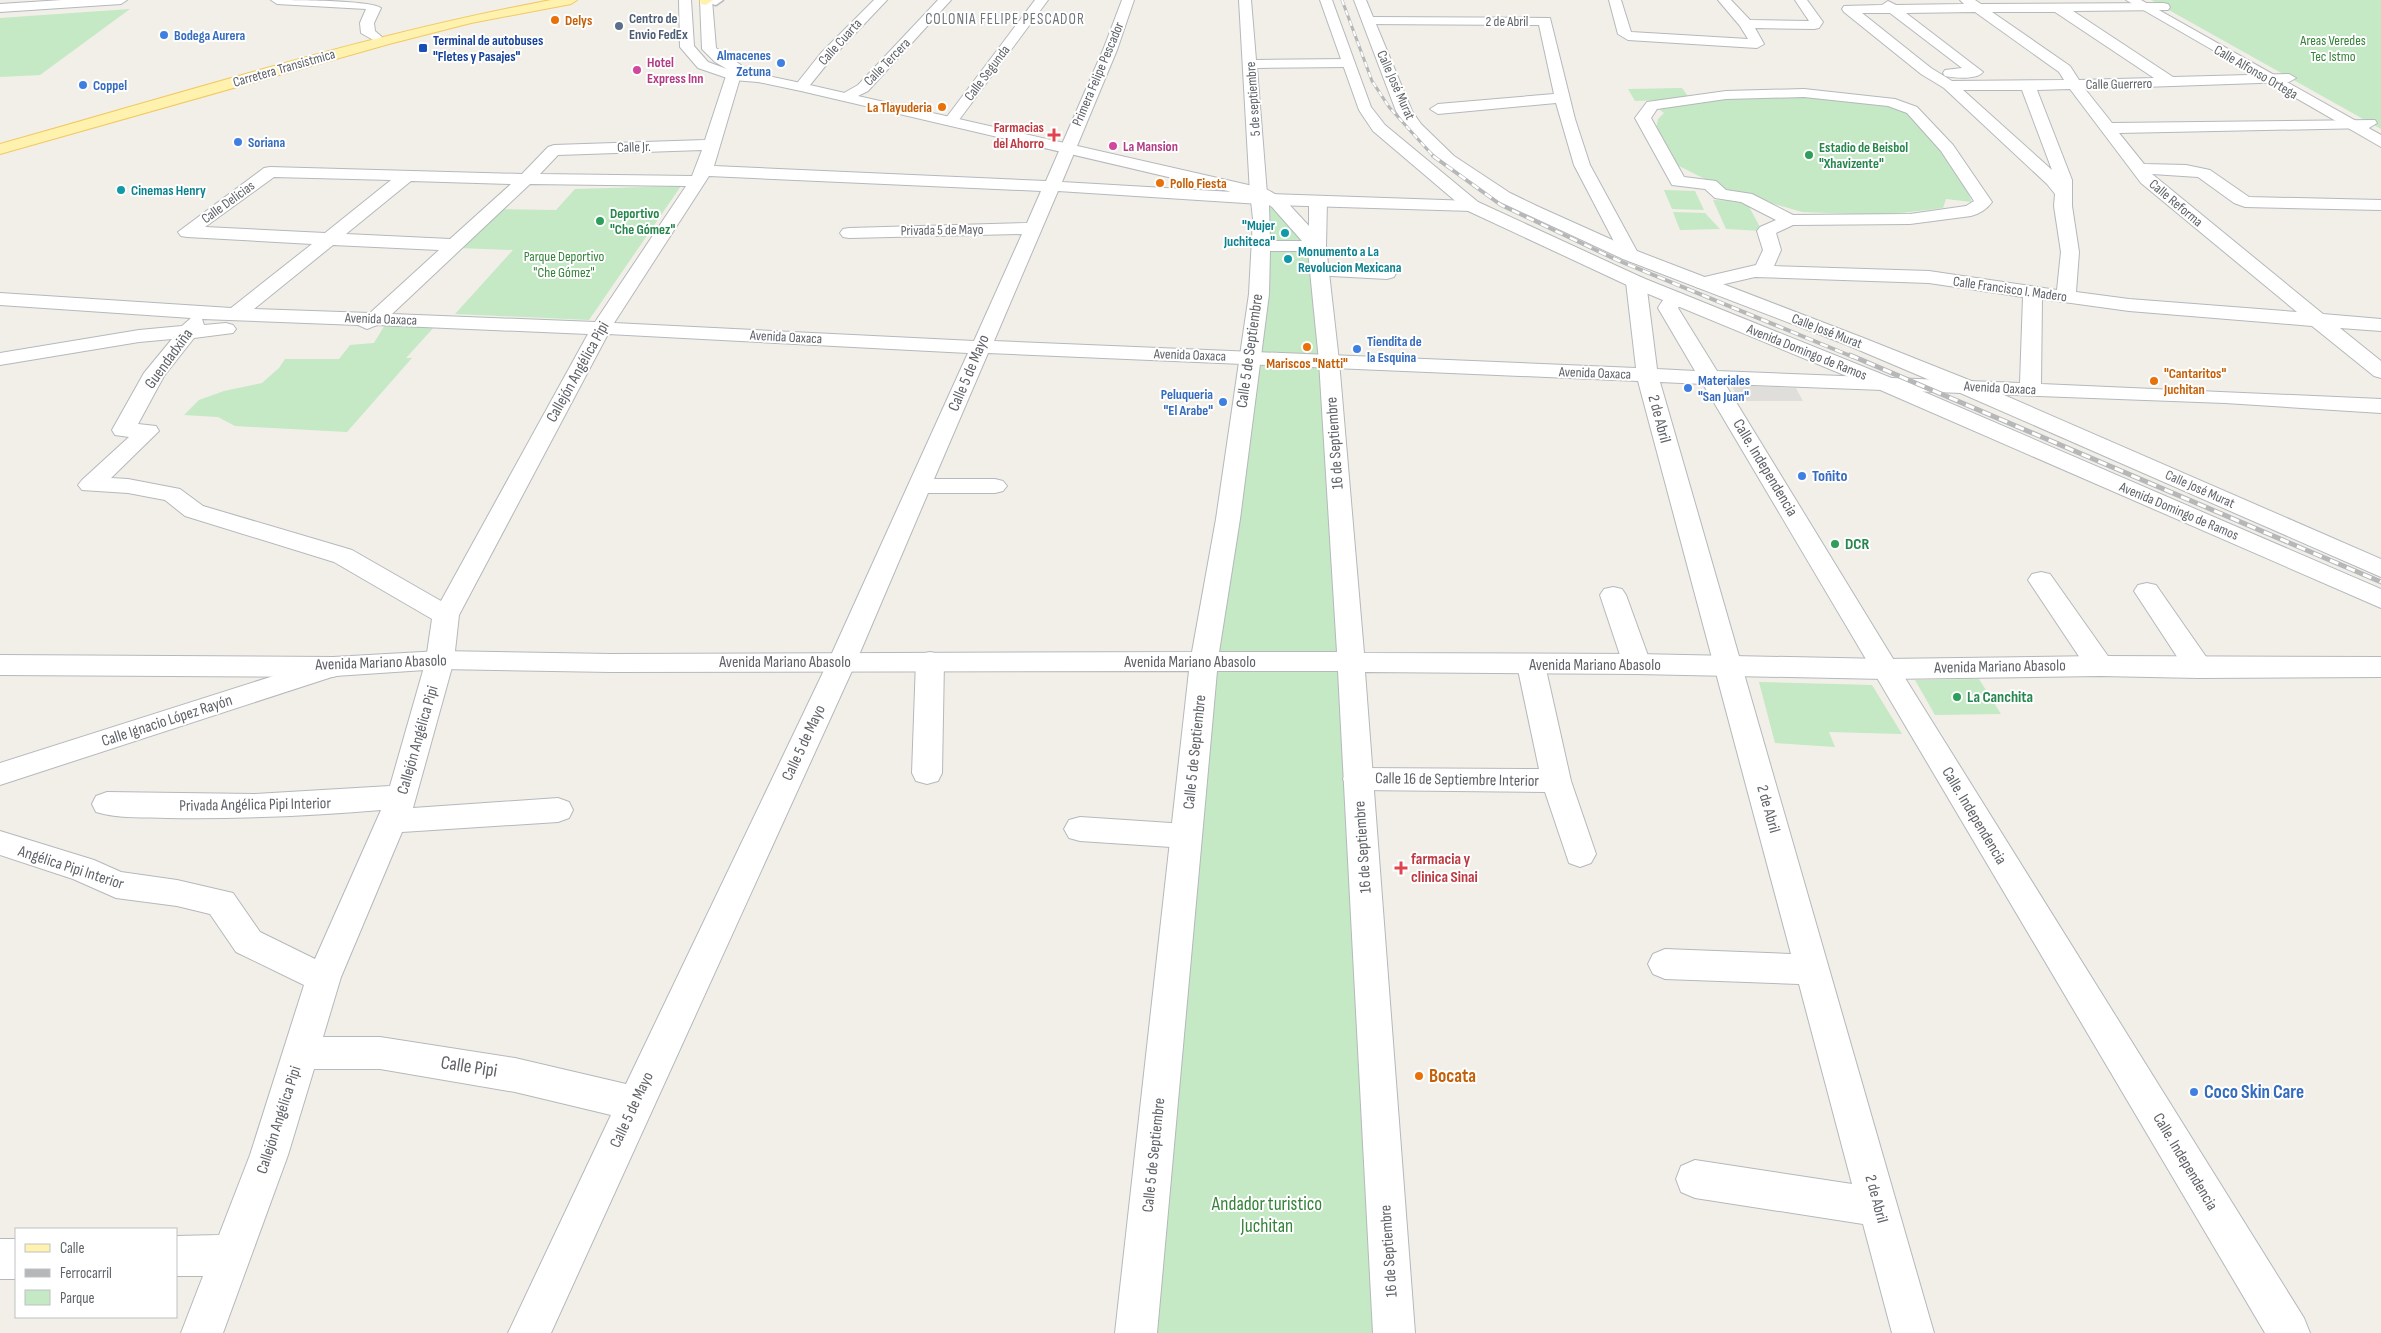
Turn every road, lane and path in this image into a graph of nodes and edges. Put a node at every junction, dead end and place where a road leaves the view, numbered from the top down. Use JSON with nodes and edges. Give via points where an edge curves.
{"nodes":[{"id":1,"x":121,"y":0,"type":"edge"},
{"id":2,"x":276,"y":0,"type":"edge"},
{"id":3,"x":544,"y":0,"type":"edge"},
{"id":4,"x":571,"y":0,"type":"edge"},
{"id":5,"x":685,"y":0,"type":"edge"},
{"id":6,"x":881,"y":0,"type":"edge"},
{"id":7,"x":945,"y":0,"type":"edge"},
{"id":8,"x":1042,"y":0,"type":"edge"},
{"id":9,"x":1128,"y":0,"type":"edge"},
{"id":10,"x":1245,"y":0,"type":"edge"},
{"id":11,"x":1326,"y":0,"type":"edge"},
{"id":12,"x":1360,"y":0,"type":"edge"},
{"id":13,"x":1615,"y":0,"type":"edge"},
{"id":14,"x":1724,"y":0,"type":"edge"},
{"id":15,"x":1800,"y":0,"type":"edge"},
{"id":16,"x":710,"y":1,"type":"edge"},
{"id":17,"x":81,"y":2,"type":"edge"},
{"id":18,"x":2142,"y":2,"type":"edge"},
{"id":19,"x":367,"y":3,"type":"edge"},
{"id":20,"x":2051,"y":3,"type":"edge"},
{"id":21,"x":1886,"y":4,"type":"edge"},
{"id":22,"x":1972,"y":4,"type":"edge"},
{"id":23,"x":0,"y":8,"type":"edge"},
{"id":24,"x":1368,"y":21,"type":"junction"},
{"id":25,"x":1746,"y":24,"type":"junction"},
{"id":26,"x":375,"y":37,"type":"junction"},
{"id":27,"x":1250,"y":64,"type":"junction"},
{"id":28,"x":1347,"y":64,"type":"junction"},
{"id":29,"x":737,"y":73,"type":"junction"},
{"id":30,"x":1931,"y":74,"type":"junction"},
{"id":31,"x":2289,"y":78,"type":"junction"},
{"id":32,"x":2268,"y":79,"type":"junction"},
{"id":33,"x":2172,"y":83,"type":"junction"},
{"id":34,"x":1949,"y":85,"type":"junction"},
{"id":35,"x":2074,"y":85,"type":"junction"},
{"id":36,"x":2028,"y":86,"type":"junction"},
{"id":37,"x":801,"y":87,"type":"junction"},
{"id":38,"x":845,"y":98,"type":"junction"},
{"id":39,"x":1563,"y":98,"type":"junction"},
{"id":40,"x":1438,"y":109,"type":"dead end"},
{"id":41,"x":950,"y":121,"type":"junction"},
{"id":42,"x":2346,"y":122,"type":"junction"},
{"id":43,"x":2375,"y":126,"type":"edge"},
{"id":44,"x":2109,"y":128,"type":"junction"},
{"id":45,"x":0,"y":142,"type":"edge"},
{"id":46,"x":2381,"y":142,"type":"edge"},
{"id":47,"x":713,"y":145,"type":"junction"},
{"id":48,"x":1068,"y":148,"type":"junction"},
{"id":49,"x":0,"y":149,"type":"edge"},
{"id":50,"x":2139,"y":170,"type":"junction"},
{"id":51,"x":407,"y":176,"type":"junction"},
{"id":52,"x":700,"y":176,"type":"junction"},
{"id":53,"x":526,"y":179,"type":"junction"},
{"id":54,"x":1052,"y":186,"type":"junction"},
{"id":55,"x":1257,"y":195,"type":"junction"},
{"id":56,"x":2064,"y":195,"type":"junction"},
{"id":57,"x":1318,"y":200,"type":"junction"},
{"id":58,"x":2381,"y":205,"type":"edge"},
{"id":59,"x":1472,"y":206,"type":"junction"},
{"id":60,"x":1790,"y":220,"type":"junction"},
{"id":61,"x":1034,"y":228,"type":"junction"},
{"id":62,"x":849,"y":233,"type":"dead end"},
{"id":63,"x":327,"y":239,"type":"junction"},
{"id":64,"x":454,"y":245,"type":"junction"},
{"id":65,"x":1260,"y":246,"type":"junction"},
{"id":66,"x":1317,"y":246,"type":"junction"},
{"id":67,"x":1633,"y":268,"type":"junction"},
{"id":68,"x":1320,"y":271,"type":"junction"},
{"id":69,"x":1763,"y":271,"type":"junction"},
{"id":70,"x":1387,"y":273,"type":"dead end"},
{"id":71,"x":1703,"y":283,"type":"junction"},
{"id":72,"x":2033,"y":292,"type":"junction"},
{"id":73,"x":2066,"y":296,"type":"junction"},
{"id":74,"x":1676,"y":298,"type":"junction"},
{"id":75,"x":0,"y":299,"type":"edge"},
{"id":76,"x":205,"y":313,"type":"junction"},
{"id":77,"x":237,"y":313,"type":"junction"},
{"id":78,"x":376,"y":318,"type":"junction"},
{"id":79,"x":2318,"y":322,"type":"junction"},
{"id":80,"x":2381,"y":325,"type":"edge"},
{"id":81,"x":601,"y":328,"type":"junction"},
{"id":82,"x":188,"y":331,"type":"junction"},
{"id":83,"x":980,"y":347,"type":"junction"},
{"id":84,"x":1249,"y":357,"type":"junction"},
{"id":85,"x":0,"y":359,"type":"edge"},
{"id":86,"x":1329,"y":361,"type":"junction"},
{"id":87,"x":2381,"y":372,"type":"edge"},
{"id":88,"x":1647,"y":374,"type":"junction"},
{"id":89,"x":1711,"y":376,"type":"junction"},
{"id":90,"x":1886,"y":384,"type":"junction"},
{"id":91,"x":1966,"y":387,"type":"junction"},
{"id":92,"x":2030,"y":390,"type":"junction"},
{"id":93,"x":2381,"y":406,"type":"edge"},
{"id":94,"x":921,"y":486,"type":"junction"},
{"id":95,"x":995,"y":486,"type":"dead end"},
{"id":96,"x":2381,"y":569,"type":"edge"},
{"id":97,"x":2041,"y":580,"type":"dead end"},
{"id":98,"x":2147,"y":591,"type":"dead end"},
{"id":99,"x":1613,"y":595,"type":"dead end"},
{"id":100,"x":2381,"y":599,"type":"edge"},
{"id":101,"x":446,"y":615,"type":"junction"},
{"id":102,"x":440,"y":660,"type":"junction"},
{"id":103,"x":930,"y":661,"type":"junction"},
{"id":104,"x":1204,"y":661,"type":"junction"},
{"id":105,"x":842,"y":662,"type":"junction"},
{"id":106,"x":1351,"y":663,"type":"junction"},
{"id":107,"x":0,"y":664,"type":"edge"},
{"id":108,"x":1637,"y":664,"type":"junction"},
{"id":109,"x":1531,"y":665,"type":"junction"},
{"id":110,"x":333,"y":666,"type":"junction"},
{"id":111,"x":1728,"y":666,"type":"junction"},
{"id":112,"x":2100,"y":666,"type":"junction"},
{"id":113,"x":2381,"y":667,"type":"edge"},
{"id":114,"x":2198,"y":668,"type":"junction"},
{"id":115,"x":1885,"y":669,"type":"junction"},
{"id":116,"x":927,"y":773,"type":"dead end"},
{"id":117,"x":0,"y":774,"type":"edge"},
{"id":118,"x":1358,"y":779,"type":"junction"},
{"id":119,"x":1556,"y":781,"type":"junction"},
{"id":120,"x":107,"y":804,"type":"dead end"},
{"id":121,"x":398,"y":809,"type":"junction"},
{"id":122,"x":558,"y":810,"type":"dead end"},
{"id":123,"x":1080,"y":829,"type":"dead end"},
{"id":124,"x":1186,"y":836,"type":"junction"},
{"id":125,"x":0,"y":843,"type":"edge"},
{"id":126,"x":1580,"y":854,"type":"dead end"},
{"id":127,"x":1665,"y":964,"type":"dead end"},
{"id":128,"x":1813,"y":970,"type":"junction"},
{"id":129,"x":324,"y":976,"type":"junction"},
{"id":130,"x":301,"y":1053,"type":"junction"},
{"id":131,"x":635,"y":1104,"type":"junction"},
{"id":132,"x":1695,"y":1179,"type":"dead end"},
{"id":133,"x":1878,"y":1206,"type":"junction"},
{"id":134,"x":178,"y":1256,"type":"edge"},
{"id":135,"x":231,"y":1256,"type":"junction"},
{"id":136,"x":0,"y":1259,"type":"edge"},
{"id":137,"x":15,"y":1259,"type":"edge"},
{"id":138,"x":202,"y":1333,"type":"edge"},
{"id":139,"x":529,"y":1333,"type":"edge"},
{"id":140,"x":1136,"y":1333,"type":"edge"},
{"id":141,"x":1394,"y":1333,"type":"edge"},
{"id":142,"x":1913,"y":1333,"type":"edge"},
{"id":143,"x":2289,"y":1333,"type":"edge"}],
"edges":[{"from":1,"to":17,"type":"street"},
{"from":2,"to":19,"type":"street"},
{"from":3,"to":26,"type":"main road","name":"Carretera Transistmica"},
{"from":4,"to":49,"type":"main road","name":"Carretera Transistmica","via":[[471,19],[384,41]]},
{"from":5,"to":29,"type":"street","via":[[687,47],[703,66]]},
{"from":6,"to":37,"type":"street","name":"Calle Cuarta","via":[[826,56]]},
{"from":7,"to":38,"type":"street","name":"Calle Tercera","via":[[863,88]]},
{"from":8,"to":41,"type":"street","name":"Calle Segunda"},
{"from":9,"to":48,"type":"street","name":"Primera Felipe Pescador"},
{"from":10,"to":27,"type":"street","name":"5 de septiembre"},
{"from":11,"to":28,"type":"street","name":"Avenida Domingo de Ramos"},
{"from":12,"to":24,"type":"street","name":"Calle José Murat"},
{"from":13,"to":25,"type":"street","via":[[1628,36],[1757,44]]},
{"from":14,"to":25,"type":"street"},
{"from":15,"to":25,"type":"street","via":[[1816,22],[1814,25]]},
{"from":16,"to":29,"type":"street","via":[[709,49]]},
{"from":17,"to":23,"type":"street"},
{"from":18,"to":20,"type":"street"},
{"from":18,"to":31,"type":"street","via":[[2163,8]]},
{"from":18,"to":32,"type":"street","name":"Calle Alfonso Ortega"},
{"from":19,"to":26,"type":"street","via":[[374,8],[367,23],[368,33]]},
{"from":20,"to":22,"type":"street"},
{"from":20,"to":33,"type":"street"},
{"from":21,"to":22,"type":"street"},
{"from":21,"to":30,"type":"street","via":[[1849,9]]},
{"from":21,"to":30,"type":"street","via":[[1976,72]]},
{"from":22,"to":35,"type":"street","name":"Calle Reforma","via":[[2065,70]]},
{"from":24,"to":39,"type":"street","name":"2 de Abril","via":[[1545,21]]},
{"from":24,"to":67,"type":"street","name":"Calle José Murat","via":[[1404,111],[1415,127],[1448,159],[1504,197]]},
{"from":26,"to":45,"type":"main road","name":"Carretera Transistmica"},
{"from":27,"to":28,"type":"street"},
{"from":27,"to":55,"type":"street","name":"5 de septiembre"},
{"from":28,"to":59,"type":"street","name":"Avenida Domingo de Ramos","via":[[1364,107],[1380,128]]},
{"from":29,"to":37,"type":"street"},
{"from":29,"to":47,"type":"street","name":"Callejón Angélica Pipi"},
{"from":30,"to":34,"type":"street"},
{"from":31,"to":32,"type":"street","name":"Calle Guerrero"},
{"from":31,"to":43,"type":"street"},
{"from":32,"to":33,"type":"street","name":"Calle Guerrero"},
{"from":32,"to":42,"type":"street","name":"Calle Alfonso Ortega"},
{"from":33,"to":35,"type":"street","name":"Calle Guerrero"},
{"from":34,"to":36,"type":"street","name":"Calle Guerrero"},
{"from":34,"to":56,"type":"street","via":[[2053,180]]},
{"from":35,"to":36,"type":"street","name":"Calle Guerrero"},
{"from":35,"to":44,"type":"street","name":"Calle Reforma"},
{"from":36,"to":56,"type":"street","via":[[2064,180]]},
{"from":37,"to":38,"type":"street"},
{"from":38,"to":41,"type":"street"},
{"from":39,"to":40,"type":"street"},
{"from":39,"to":67,"type":"street","name":"2 de Abril","via":[[1582,165]]},
{"from":41,"to":48,"type":"street"},
{"from":42,"to":43,"type":"street"},
{"from":42,"to":44,"type":"street"},
{"from":42,"to":46,"type":"street","name":"Calle Alfonso Ortega"},
{"from":44,"to":50,"type":"street","name":"Calle Reforma"},
{"from":47,"to":52,"type":"street","name":"Callejón Angélica Pipi"},
{"from":47,"to":53,"type":"street","name":"Calle Jr.","via":[[554,150]]},
{"from":48,"to":54,"type":"street","name":"Calle 5 de Mayo"},
{"from":48,"to":55,"type":"street"},
{"from":50,"to":58,"type":"street","via":[[2209,175],[2245,202]]},
{"from":50,"to":79,"type":"street","name":"Calle Reforma"},
{"from":51,"to":53,"type":"street"},
{"from":51,"to":63,"type":"street"},
{"from":51,"to":63,"type":"street","name":"Calle Delicias","via":[[270,172],[187,232]]},
{"from":52,"to":53,"type":"street"},
{"from":52,"to":54,"type":"street"},
{"from":52,"to":81,"type":"street","name":"Callejón Angélica Pipi"},
{"from":53,"to":64,"type":"street"},
{"from":54,"to":55,"type":"street"},
{"from":54,"to":61,"type":"street","name":"Calle 5 de Mayo"},
{"from":55,"to":57,"type":"street"},
{"from":55,"to":65,"type":"street","name":"Calle 5 de Septiembre","via":[[1262,220]]},
{"from":55,"to":66,"type":"street"},
{"from":56,"to":73,"type":"street","via":[[2070,252]]},
{"from":57,"to":59,"type":"street"},
{"from":57,"to":66,"type":"street","name":"16 de Septiembre"},
{"from":59,"to":67,"type":"street","name":"Avenida Domingo de Ramos"},
{"from":60,"to":60,"type":"street","via":[[1910,219],[1970,211],[1983,202],[1947,148],[1912,110],[1890,102],[1804,93],[1726,95],[1652,105],[1643,118],[1678,181],[1710,185],[1721,194],[1746,198]]},
{"from":60,"to":69,"type":"street","via":[[1766,232],[1772,250]]},
{"from":61,"to":62,"type":"street","name":"Privada 5 de Mayo"},
{"from":61,"to":83,"type":"street","name":"Calle 5 de Mayo"},
{"from":63,"to":64,"type":"street"},
{"from":63,"to":77,"type":"street"},
{"from":64,"to":78,"type":"street"},
{"from":65,"to":66,"type":"street"},
{"from":65,"to":84,"type":"street","name":"Calle 5 de Septiembre","via":[[1259,294]]},
{"from":66,"to":68,"type":"street","name":"16 de Septiembre"},
{"from":67,"to":71,"type":"street","name":"Calle José Murat"},
{"from":67,"to":74,"type":"street","name":"Avenida Domingo de Ramos"},
{"from":67,"to":88,"type":"street","name":"2 de Abril"},
{"from":68,"to":70,"type":"street"},
{"from":68,"to":86,"type":"street","name":"16 de Septiembre"},
{"from":69,"to":71,"type":"street","name":"Calle Francisco I. Madero"},
{"from":69,"to":72,"type":"street","name":"Calle Francisco I. Madero","via":[[1929,277]]},
{"from":71,"to":91,"type":"street","name":"Calle José Murat"},
{"from":72,"to":73,"type":"street","name":"Calle Francisco I. Madero"},
{"from":72,"to":92,"type":"street"},
{"from":73,"to":79,"type":"street","name":"Calle Francisco I. Madero"},
{"from":74,"to":89,"type":"street","name":"Calle. Independencia","via":[[1668,308]]},
{"from":74,"to":90,"type":"street","name":"Avenida Domingo de Ramos"},
{"from":75,"to":76,"type":"street","name":"Avenida Oaxaca"},
{"from":76,"to":77,"type":"street","name":"Avenida Oaxaca"},
{"from":76,"to":82,"type":"street","name":"Guendadxiña"},
{"from":77,"to":78,"type":"street","name":"Avenida Oaxaca"},
{"from":78,"to":81,"type":"street","name":"Avenida Oaxaca"},
{"from":78,"to":82,"type":"street","via":[[366,323]]},
{"from":79,"to":80,"type":"street","name":"Calle Francisco I. Madero"},
{"from":79,"to":87,"type":"street","name":"Calle Reforma"},
{"from":81,"to":83,"type":"street","name":"Avenida Oaxaca"},
{"from":81,"to":101,"type":"street","name":"Callejón Angélica Pipi"},
{"from":82,"to":85,"type":"street"},
{"from":82,"to":101,"type":"street","name":"Guendadxiña","via":[[155,373],[123,430],[148,431],[90,485],[128,486],[172,494],[194,511],[343,556]]},
{"from":83,"to":84,"type":"street","name":"Avenida Oaxaca"},
{"from":83,"to":94,"type":"street","name":"Calle 5 de Mayo"},
{"from":84,"to":86,"type":"street","name":"Avenida Oaxaca"},
{"from":84,"to":104,"type":"street","name":"Calle 5 de Septiembre","via":[[1228,519]]},
{"from":86,"to":88,"type":"street","name":"Avenida Oaxaca"},
{"from":86,"to":106,"type":"street","name":"16 de Septiembre"},
{"from":88,"to":89,"type":"street","name":"Avenida Oaxaca"},
{"from":88,"to":111,"type":"street","name":"2 de Abril"},
{"from":89,"to":90,"type":"street","name":"Avenida Oaxaca"},
{"from":89,"to":115,"type":"street","name":"Calle. Independencia"},
{"from":90,"to":91,"type":"street","name":"Avenida Oaxaca"},
{"from":90,"to":100,"type":"street","name":"Avenida Domingo de Ramos"},
{"from":91,"to":92,"type":"street","name":"Avenida Oaxaca"},
{"from":91,"to":96,"type":"street","name":"Calle José Murat"},
{"from":92,"to":93,"type":"street","name":"Avenida Oaxaca"},
{"from":94,"to":95,"type":"street"},
{"from":94,"to":105,"type":"street","name":"Calle 5 de Mayo"},
{"from":97,"to":112,"type":"street"},
{"from":98,"to":114,"type":"street"},
{"from":99,"to":108,"type":"street"},
{"from":101,"to":102,"type":"street","name":"Callejón Angélica Pipi"},
{"from":102,"to":105,"type":"street","name":"Avenida Mariano Abasolo"},
{"from":102,"to":110,"type":"street","name":"Avenida Mariano Abasolo"},
{"from":102,"to":121,"type":"street","name":"Callejón Angélica Pipi"},
{"from":103,"to":104,"type":"street","name":"Avenida Mariano Abasolo"},
{"from":103,"to":105,"type":"street","name":"Avenida Mariano Abasolo"},
{"from":103,"to":116,"type":"street"},
{"from":104,"to":106,"type":"street","name":"Avenida Mariano Abasolo"},
{"from":104,"to":124,"type":"street","name":"Calle 5 de Septiembre"},
{"from":105,"to":131,"type":"street","name":"Calle 5 de Mayo"},
{"from":106,"to":109,"type":"street","name":"Avenida Mariano Abasolo"},
{"from":106,"to":118,"type":"street","name":"16 de Septiembre"},
{"from":107,"to":110,"type":"street","name":"Avenida Mariano Abasolo"},
{"from":108,"to":109,"type":"street","name":"Avenida Mariano Abasolo"},
{"from":108,"to":111,"type":"street","name":"Avenida Mariano Abasolo"},
{"from":109,"to":119,"type":"street"},
{"from":110,"to":117,"type":"street","name":"Calle Ignacio López Rayón"},
{"from":111,"to":115,"type":"street","name":"Avenida Mariano Abasolo"},
{"from":111,"to":128,"type":"street","name":"2 de Abril"},
{"from":112,"to":114,"type":"street","name":"Avenida Mariano Abasolo"},
{"from":112,"to":115,"type":"street","name":"Avenida Mariano Abasolo"},
{"from":113,"to":114,"type":"street","name":"Avenida Mariano Abasolo"},
{"from":115,"to":143,"type":"street","name":"Calle. Independencia"},
{"from":118,"to":119,"type":"street","name":"Calle 16 de Septiembre Interior"},
{"from":118,"to":141,"type":"street","name":"16 de Septiembre"},
{"from":119,"to":126,"type":"street"},
{"from":120,"to":121,"type":"street","name":"Privada Angélica Pipi Interior","via":[[205,808],[317,805]]},
{"from":121,"to":122,"type":"street","name":"Privada Angélica Pipi Interior"},
{"from":121,"to":129,"type":"street","name":"Callejón Angélica Pipi"},
{"from":123,"to":124,"type":"street"},
{"from":124,"to":140,"type":"street","name":"Calle 5 de Septiembre"},
{"from":125,"to":129,"type":"street","name":"Angélica Pipi Interior","via":[[84,869],[116,886],[177,893],[221,904],[248,942],[305,971]]},
{"from":127,"to":128,"type":"street"},
{"from":128,"to":133,"type":"street","name":"2 de Abril"},
{"from":129,"to":130,"type":"street","name":"Callejón Angélica Pipi"},
{"from":130,"to":131,"type":"street","name":"Calle Pipi","via":[[380,1053],[516,1075]]},
{"from":130,"to":135,"type":"street","name":"Callejón Angélica Pipi","via":[[269,1155]]},
{"from":131,"to":139,"type":"street","name":"Calle 5 de Mayo"},
{"from":132,"to":133,"type":"street"},
{"from":133,"to":142,"type":"street","name":"2 de Abril"},
{"from":134,"to":135,"type":"street"},
{"from":135,"to":138,"type":"street","name":"Callejón Angélica Pipi"},
{"from":136,"to":137,"type":"street"}]}
